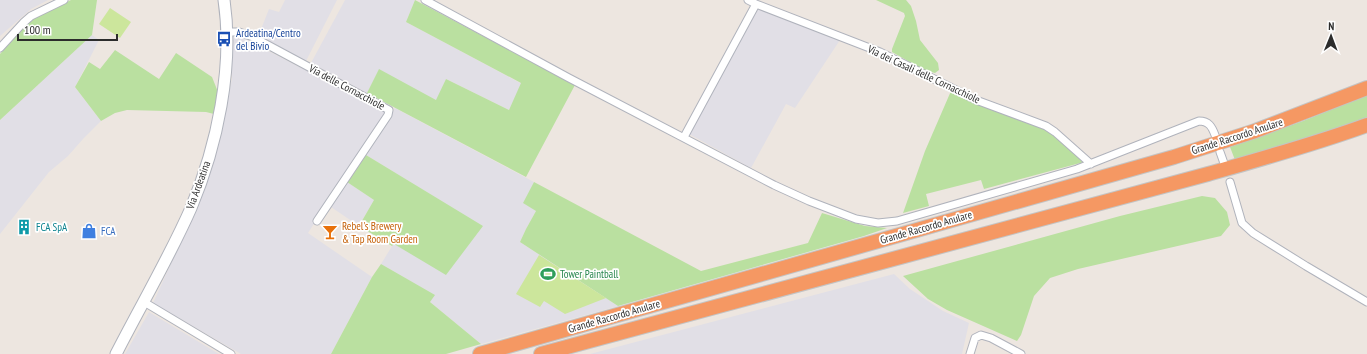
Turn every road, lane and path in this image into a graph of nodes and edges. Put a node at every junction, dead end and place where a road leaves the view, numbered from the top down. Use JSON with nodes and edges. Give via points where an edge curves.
{"nodes":[{"id":1,"x":64,"y":0,"type":"edge"},
{"id":2,"x":425,"y":0,"type":"edge"},
{"id":3,"x":748,"y":0,"type":"edge"},
{"id":4,"x":223,"y":3,"type":"edge"},
{"id":5,"x":756,"y":4,"type":"junction"},
{"id":6,"x":227,"y":32,"type":"junction"},
{"id":7,"x":0,"y":48,"type":"edge"},
{"id":8,"x":1367,"y":88,"type":"edge"},
{"id":9,"x":1367,"y":125,"type":"edge"},
{"id":10,"x":1215,"y":135,"type":"dead end"},
{"id":11,"x":684,"y":137,"type":"junction"},
{"id":12,"x":1220,"y":152,"type":"dead end"},
{"id":13,"x":1091,"y":164,"type":"junction"},
{"id":14,"x":1225,"y":166,"type":"dead end"},
{"id":15,"x":1230,"y":182,"type":"dead end"},
{"id":16,"x":317,"y":222,"type":"dead end"},
{"id":17,"x":144,"y":302,"type":"junction"},
{"id":18,"x":1367,"y":302,"type":"edge"},
{"id":19,"x":116,"y":354,"type":"edge"},
{"id":20,"x":231,"y":354,"type":"edge"},
{"id":21,"x":480,"y":354,"type":"edge"},
{"id":22,"x":541,"y":354,"type":"edge"},
{"id":23,"x":970,"y":354,"type":"edge"},
{"id":24,"x":1021,"y":354,"type":"edge"}],
"edges":[{"from":1,"to":7,"type":"street","via":[[31,16]]},
{"from":2,"to":11,"type":"street"},
{"from":3,"to":5,"type":"street","name":"Via dei Casali delle Cornacchiole"},
{"from":4,"to":6,"type":"main road","name":"Via Ardeatina"},
{"from":5,"to":11,"type":"street"},
{"from":5,"to":13,"type":"street","name":"Via dei Casali delle Cornacchiole","via":[[880,52],[976,100],[1046,126]]},
{"from":6,"to":16,"type":"street","name":"Via delle Cornacchiole","via":[[248,35],[389,110]]},
{"from":6,"to":17,"type":"main road","name":"Via Ardeatina","via":[[224,88],[206,164],[186,219]]},
{"from":8,"to":21,"type":"highway","name":"Grande Raccordo Anulare","via":[[1262,129],[1174,157]]},
{"from":9,"to":22,"type":"highway","name":"Grande Raccordo Anulare","via":[[1326,140],[1208,174]]},
{"from":10,"to":13,"type":"street","via":[[1210,124],[1199,121]]},
{"from":11,"to":13,"type":"street","via":[[809,201],[856,219],[878,223],[920,216]]},
{"from":12,"to":14,"type":"street"},
{"from":15,"to":18,"type":"street","via":[[1242,223],[1253,233]]},
{"from":17,"to":19,"type":"main road","name":"Via Ardeatina"},
{"from":17,"to":20,"type":"street"},
{"from":23,"to":24,"type":"street","via":[[975,338],[981,335]]}]}
